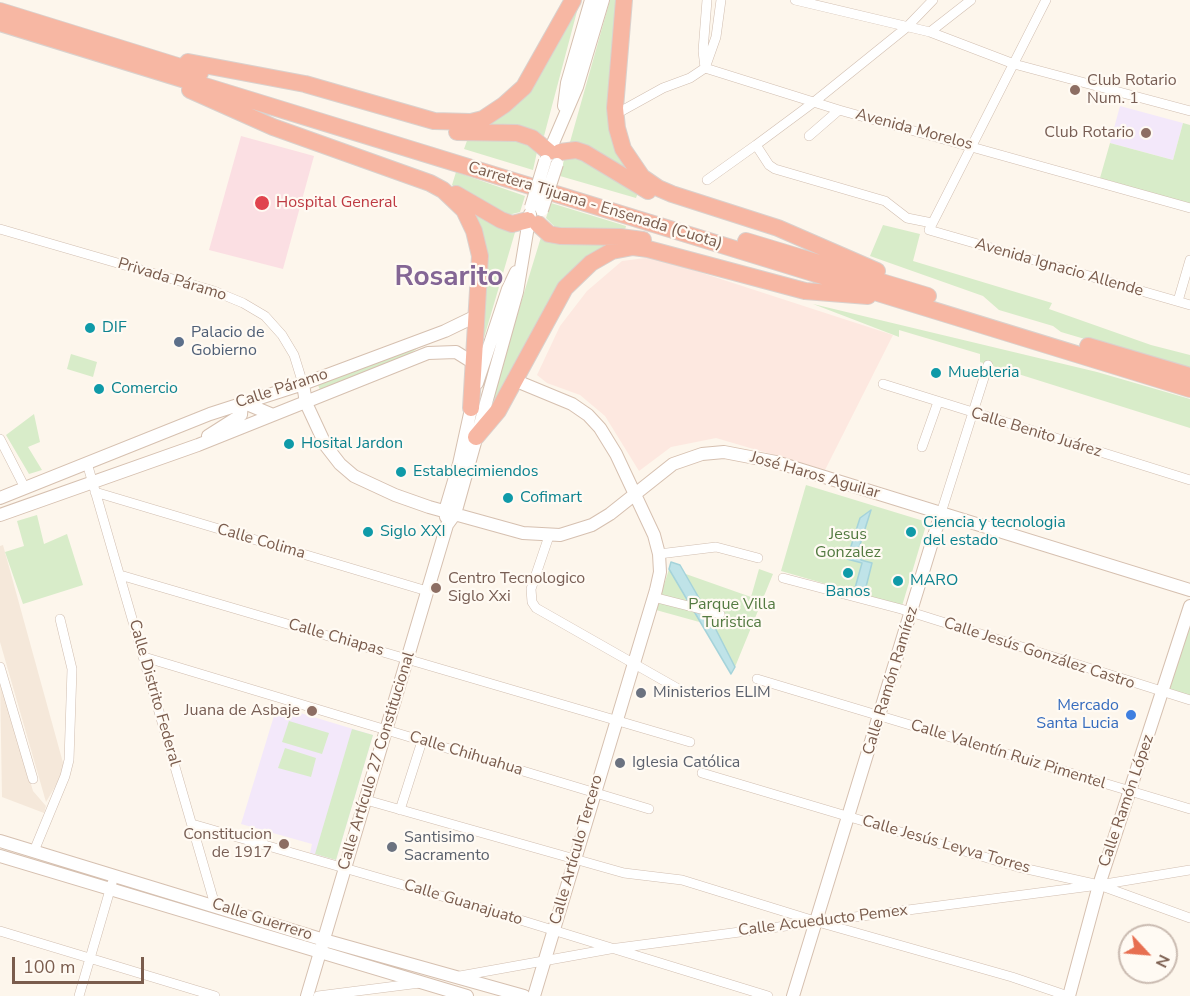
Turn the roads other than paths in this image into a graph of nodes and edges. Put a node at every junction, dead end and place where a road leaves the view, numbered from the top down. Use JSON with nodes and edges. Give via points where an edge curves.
{"nodes":[{"id":1,"x":573,"y":0,"type":"edge"},
{"id":2,"x":591,"y":0,"type":"edge"},
{"id":3,"x":603,"y":0,"type":"edge"},
{"id":4,"x":624,"y":0,"type":"edge"},
{"id":5,"x":708,"y":0,"type":"edge"},
{"id":6,"x":720,"y":0,"type":"edge"},
{"id":7,"x":795,"y":0,"type":"edge"},
{"id":8,"x":933,"y":0,"type":"edge"},
{"id":9,"x":971,"y":0,"type":"edge"},
{"id":10,"x":1046,"y":0,"type":"edge"},
{"id":11,"x":0,"y":11,"type":"edge"},
{"id":12,"x":0,"y":23,"type":"edge"},
{"id":13,"x":907,"y":27,"type":"junction"},
{"id":14,"x":930,"y":32,"type":"junction"},
{"id":15,"x":1014,"y":64,"type":"junction"},
{"id":16,"x":163,"y":67,"type":"junction"},
{"id":17,"x":705,"y":68,"type":"junction"},
{"id":18,"x":266,"y":77,"type":"junction"},
{"id":19,"x":814,"y":102,"type":"junction"},
{"id":20,"x":839,"y":110,"type":"junction"},
{"id":21,"x":1190,"y":111,"type":"edge"},
{"id":22,"x":616,"y":114,"type":"junction"},
{"id":23,"x":563,"y":121,"type":"junction"},
{"id":24,"x":273,"y":128,"type":"junction"},
{"id":25,"x":809,"y":136,"type":"dead end"},
{"id":26,"x":756,"y":145,"type":"junction"},
{"id":27,"x":971,"y":146,"type":"junction"},
{"id":28,"x":553,"y":157,"type":"junction"},
{"id":29,"x":707,"y":180,"type":"dead end"},
{"id":30,"x":1190,"y":208,"type":"edge"},
{"id":31,"x":535,"y":215,"type":"junction"},
{"id":32,"x":930,"y":227,"type":"junction"},
{"id":33,"x":0,"y":229,"type":"edge"},
{"id":34,"x":814,"y":244,"type":"junction"},
{"id":35,"x":1190,"y":260,"type":"edge"},
{"id":36,"x":522,"y":261,"type":"junction"},
{"id":37,"x":912,"y":291,"type":"junction"},
{"id":38,"x":824,"y":294,"type":"junction"},
{"id":39,"x":883,"y":295,"type":"junction"},
{"id":40,"x":1178,"y":302,"type":"junction"},
{"id":41,"x":1190,"y":305,"type":"edge"},
{"id":42,"x":476,"y":316,"type":"junction"},
{"id":43,"x":472,"y":362,"type":"junction"},
{"id":44,"x":988,"y":365,"type":"dead end"},
{"id":45,"x":1190,"y":376,"type":"edge"},
{"id":46,"x":514,"y":380,"type":"junction"},
{"id":47,"x":303,"y":384,"type":"junction"},
{"id":48,"x":883,"y":384,"type":"dead end"},
{"id":49,"x":1190,"y":389,"type":"edge"},
{"id":50,"x":242,"y":402,"type":"junction"},
{"id":51,"x":938,"y":402,"type":"junction"},
{"id":52,"x":306,"y":403,"type":"junction"},
{"id":53,"x":471,"y":408,"type":"junction"},
{"id":54,"x":972,"y":413,"type":"junction"},
{"id":55,"x":273,"y":415,"type":"junction"},
{"id":56,"x":476,"y":437,"type":"junction"},
{"id":57,"x":0,"y":439,"type":"edge"},
{"id":58,"x":198,"y":445,"type":"junction"},
{"id":59,"x":922,"y":447,"type":"dead end"},
{"id":60,"x":87,"y":463,"type":"junction"},
{"id":61,"x":1190,"y":480,"type":"edge"},
{"id":62,"x":94,"y":487,"type":"junction"},
{"id":63,"x":25,"y":488,"type":"junction"},
{"id":64,"x":633,"y":495,"type":"junction"},
{"id":65,"x":0,"y":498,"type":"edge"},
{"id":66,"x":450,"y":512,"type":"junction"},
{"id":67,"x":941,"y":513,"type":"junction"},
{"id":68,"x":0,"y":515,"type":"edge"},
{"id":69,"x":549,"y":536,"type":"junction"},
{"id":70,"x":659,"y":554,"type":"junction"},
{"id":71,"x":758,"y":558,"type":"dead end"},
{"id":72,"x":120,"y":575,"type":"junction"},
{"id":73,"x":783,"y":578,"type":"dead end"},
{"id":74,"x":1190,"y":590,"type":"edge"},
{"id":75,"x":428,"y":591,"type":"junction"},
{"id":76,"x":653,"y":597,"type":"junction"},
{"id":77,"x":1190,"y":606,"type":"edge"},
{"id":78,"x":911,"y":612,"type":"junction"},
{"id":79,"x":720,"y":614,"type":"dead end"},
{"id":80,"x":60,"y":619,"type":"dead end"},
{"id":81,"x":144,"y":657,"type":"junction"},
{"id":82,"x":408,"y":658,"type":"junction"},
{"id":83,"x":632,"y":665,"type":"junction"},
{"id":84,"x":0,"y":667,"type":"edge"},
{"id":85,"x":757,"y":679,"type":"dead end"},
{"id":86,"x":682,"y":691,"type":"dead end"},
{"id":87,"x":1163,"y":694,"type":"junction"},
{"id":88,"x":1190,"y":700,"type":"edge"},
{"id":89,"x":880,"y":717,"type":"junction"},
{"id":90,"x":615,"y":722,"type":"junction"},
{"id":91,"x":386,"y":730,"type":"junction"},
{"id":92,"x":423,"y":741,"type":"junction"},
{"id":93,"x":690,"y":742,"type":"dead end"},
{"id":94,"x":702,"y":773,"type":"dead end"},
{"id":95,"x":33,"y":779,"type":"dead end"},
{"id":96,"x":1131,"y":792,"type":"junction"},
{"id":97,"x":594,"y":793,"type":"junction"},
{"id":98,"x":366,"y":800,"type":"junction"},
{"id":99,"x":649,"y":809,"type":"dead end"},
{"id":100,"x":1190,"y":809,"type":"edge"},
{"id":101,"x":400,"y":810,"type":"junction"},
{"id":102,"x":849,"y":817,"type":"junction"},
{"id":103,"x":192,"y":824,"type":"junction"},
{"id":104,"x":0,"y":841,"type":"edge"},
{"id":105,"x":34,"y":851,"type":"junction"},
{"id":106,"x":0,"y":856,"type":"edge"},
{"id":107,"x":576,"y":860,"type":"junction"},
{"id":108,"x":345,"y":868,"type":"junction"},
{"id":109,"x":1190,"y":870,"type":"edge"},
{"id":110,"x":114,"y":875,"type":"junction"},
{"id":111,"x":1099,"y":885,"type":"junction"},
{"id":112,"x":110,"y":888,"type":"junction"},
{"id":113,"x":215,"y":905,"type":"junction"},
{"id":114,"x":1190,"y":918,"type":"edge"},
{"id":115,"x":818,"y":922,"type":"junction"},
{"id":116,"x":554,"y":930,"type":"junction"},
{"id":117,"x":0,"y":931,"type":"edge"},
{"id":118,"x":322,"y":946,"type":"junction"},
{"id":119,"x":610,"y":949,"type":"junction"},
{"id":120,"x":90,"y":958,"type":"junction"},
{"id":121,"x":544,"y":961,"type":"junction"},
{"id":122,"x":458,"y":977,"type":"junction"},
{"id":123,"x":420,"y":983,"type":"junction"},
{"id":124,"x":79,"y":996,"type":"edge"},
{"id":125,"x":215,"y":996,"type":"edge"},
{"id":126,"x":307,"y":996,"type":"edge"},
{"id":127,"x":318,"y":996,"type":"edge"},
{"id":128,"x":467,"y":996,"type":"edge"},
{"id":129,"x":524,"y":996,"type":"edge"},
{"id":130,"x":534,"y":996,"type":"edge"},
{"id":131,"x":768,"y":996,"type":"edge"},
{"id":132,"x":793,"y":996,"type":"edge"},
{"id":133,"x":1069,"y":996,"type":"edge"}],
"edges":[{"from":1,"to":18,"type":"highway","via":[[524,87],[504,105],[471,122],[434,121]]},
{"from":2,"to":23,"type":"main road","name":"Calle Artículo 27 Constitucional","via":[[567,83]]},
{"from":3,"to":23,"type":"main road","name":"Calle Artículo 27 Constitucional"},
{"from":4,"to":22,"type":"highway"},
{"from":5,"to":17,"type":"street"},
{"from":6,"to":17,"type":"street","via":[[716,37]]},
{"from":7,"to":13,"type":"street"},
{"from":8,"to":13,"type":"street"},
{"from":9,"to":14,"type":"street"},
{"from":10,"to":15,"type":"street"},
{"from":11,"to":16,"type":"highway","name":"Carretera Tijuana - Ensenada (Cuota)"},
{"from":12,"to":16,"type":"highway","name":"Carretera Tijuana - Ensenada (Cuota)"},
{"from":13,"to":14,"type":"street"},
{"from":13,"to":19,"type":"street"},
{"from":14,"to":15,"type":"street"},
{"from":15,"to":21,"type":"street"},
{"from":15,"to":27,"type":"street"},
{"from":16,"to":18,"type":"highway","via":[[199,63]]},
{"from":16,"to":24,"type":"highway","via":[[196,93]]},
{"from":16,"to":37,"type":"highway","name":"Carretera Tijuana - Ensenada (Cuota)"},
{"from":16,"to":39,"type":"highway","name":"Carretera Tijuana - Ensenada (Cuota)"},
{"from":17,"to":19,"type":"street","name":"Avenida Morelos"},
{"from":17,"to":22,"type":"street"},
{"from":18,"to":28,"type":"highway","via":[[441,130],[522,134]]},
{"from":19,"to":20,"type":"street","name":"Avenida Morelos"},
{"from":19,"to":26,"type":"street"},
{"from":20,"to":25,"type":"street"},
{"from":20,"to":27,"type":"street","name":"Avenida Morelos"},
{"from":22,"to":34,"type":"highway","via":[[623,149],[651,184]]},
{"from":23,"to":28,"type":"main road","name":"Calle Artículo 27 Constitucional"},
{"from":24,"to":31,"type":"highway","via":[[315,138],[424,176],[512,224]]},
{"from":24,"to":42,"type":"highway","via":[[430,183],[455,201],[470,221],[480,255]]},
{"from":26,"to":29,"type":"street"},
{"from":26,"to":32,"type":"street","name":"Avenida Ignacio Allende","via":[[776,169],[885,201],[907,218]]},
{"from":27,"to":30,"type":"street","name":"Avenida Morelos"},
{"from":27,"to":32,"type":"street"},
{"from":28,"to":31,"type":"main road","name":"Calle Artículo 27 Constitucional","bridge":true},
{"from":28,"to":34,"type":"highway","via":[[576,150],[585,153],[662,198]]},
{"from":31,"to":36,"type":"main road","name":"Calle Artículo 27 Constitucional"},
{"from":31,"to":38,"type":"highway","via":[[549,234],[638,239]]},
{"from":32,"to":40,"type":"street","name":"Avenida Ignacio Allende"},
{"from":33,"to":47,"type":"street","name":"Privada Páramo","via":[[214,291],[243,303],[278,329],[294,355]]},
{"from":34,"to":37,"type":"highway","via":[[886,275]]},
{"from":35,"to":40,"type":"street"},
{"from":36,"to":53,"type":"main road","name":"Calle Artículo 27 Constitucional","via":[[500,311]]},
{"from":36,"to":56,"type":"main road","name":"Calle Artículo 27 Constitucional","via":[[517,292]]},
{"from":37,"to":45,"type":"highway","name":"Carretera Tijuana - Ensenada (Cuota)"},
{"from":38,"to":39,"type":"highway"},
{"from":38,"to":46,"type":"highway","via":[[648,249],[612,251],[591,263],[565,288]]},
{"from":39,"to":49,"type":"highway","name":"Carretera Tijuana - Ensenada (Cuota)"},
{"from":40,"to":41,"type":"street","name":"Avenida Ignacio Allende"},
{"from":42,"to":43,"type":"highway"},
{"from":42,"to":47,"type":"main road","name":"Calle Páramo"},
{"from":43,"to":52,"type":"main road","name":"Calle Páramo","via":[[448,351],[428,353]]},
{"from":43,"to":53,"type":"highway"},
{"from":44,"to":54,"type":"street","name":"Calle Ramón Ramírez"},
{"from":46,"to":56,"type":"highway","via":[[498,411]]},
{"from":46,"to":64,"type":"main road","name":"Calle Artículo Tercero","via":[[572,404],[588,415],[609,440]]},
{"from":47,"to":50,"type":"main road","name":"Calle Páramo"},
{"from":47,"to":52,"type":"main road","name":"José Haros Aguilar"},
{"from":48,"to":51,"type":"street","name":"Calle Benito Juárez"},
{"from":50,"to":55,"type":"main road"},
{"from":50,"to":58,"type":"main road","via":[[241,415]]},
{"from":50,"to":60,"type":"main road","name":"Calle Páramo"},
{"from":51,"to":54,"type":"street","name":"Calle Benito Juárez"},
{"from":51,"to":59,"type":"street"},
{"from":52,"to":55,"type":"main road","name":"Calle Páramo"},
{"from":52,"to":66,"type":"main road","name":"José Haros Aguilar","via":[[331,453],[354,476],[394,495]]},
{"from":53,"to":66,"type":"main road","name":"Calle Artículo 27 Constitucional"},
{"from":54,"to":61,"type":"street","name":"Calle Benito Juárez"},
{"from":54,"to":67,"type":"street","name":"Calle Ramón Ramírez"},
{"from":55,"to":58,"type":"main road","name":"Calle Páramo"},
{"from":56,"to":66,"type":"main road","name":"Calle Artículo 27 Constitucional"},
{"from":57,"to":63,"type":"street"},
{"from":58,"to":62,"type":"main road","name":"Calle Páramo"},
{"from":60,"to":62,"type":"street","name":"Calle Distrito Federal"},
{"from":60,"to":63,"type":"main road"},
{"from":62,"to":68,"type":"main road"},
{"from":62,"to":72,"type":"street","name":"Calle Distrito Federal"},
{"from":62,"to":75,"type":"street","name":"Calle Colima"},
{"from":63,"to":65,"type":"main road"},
{"from":64,"to":67,"type":"main road","name":"José Haros Aguilar","via":[[684,458],[724,452],[776,462]]},
{"from":64,"to":69,"type":"main road","name":"José Haros Aguilar","via":[[592,525]]},
{"from":64,"to":70,"type":"main road","name":"Calle Artículo Tercero"},
{"from":66,"to":69,"type":"main road","name":"José Haros Aguilar","via":[[523,533]]},
{"from":66,"to":75,"type":"main road","name":"Calle Artículo 27 Constitucional"},
{"from":67,"to":74,"type":"main road","name":"José Haros Aguilar"},
{"from":67,"to":78,"type":"main road","name":"Calle Ramón Ramírez"},
{"from":69,"to":83,"type":"street","via":[[531,589],[534,605]]},
{"from":70,"to":71,"type":"street","via":[[716,547]]},
{"from":70,"to":76,"type":"main road","name":"Calle Artículo Tercero","via":[[660,572]]},
{"from":72,"to":81,"type":"street","name":"Calle Distrito Federal"},
{"from":72,"to":82,"type":"street","name":"Calle Chiapas"},
{"from":73,"to":78,"type":"street","name":"Calle Jesús González Castro"},
{"from":75,"to":82,"type":"main road","name":"Calle Artículo 27 Constitucional"},
{"from":76,"to":79,"type":"street"},
{"from":76,"to":83,"type":"main road","name":"Calle Artículo Tercero"},
{"from":77,"to":87,"type":"main road","name":"Calle Ramón López"},
{"from":78,"to":87,"type":"street","name":"Calle Jesús González Castro"},
{"from":78,"to":89,"type":"main road","name":"Calle Ramón Ramírez"},
{"from":80,"to":105,"type":"street","via":[[72,669],[69,760]]},
{"from":81,"to":91,"type":"street","name":"Calle Chihuahua"},
{"from":81,"to":103,"type":"street","name":"Calle Distrito Federal"},
{"from":82,"to":90,"type":"street","name":"Calle Chiapas"},
{"from":82,"to":91,"type":"main road","name":"Calle Artículo 27 Constitucional"},
{"from":83,"to":86,"type":"street"},
{"from":83,"to":90,"type":"main road","name":"Calle Artículo Tercero"},
{"from":84,"to":95,"type":"street"},
{"from":85,"to":89,"type":"street","name":"Calle Valentín Ruiz Pimentel"},
{"from":87,"to":88,"type":"street","name":"Calle Jesús González Castro"},
{"from":87,"to":96,"type":"main road","name":"Calle Ramón López"},
{"from":89,"to":96,"type":"street","name":"Calle Valentín Ruiz Pimentel"},
{"from":89,"to":102,"type":"main road","name":"Calle Ramón Ramírez"},
{"from":90,"to":93,"type":"street","name":"Calle Chiapas"},
{"from":90,"to":97,"type":"main road","name":"Calle Artículo Tercero"},
{"from":91,"to":92,"type":"street","name":"Calle Chihuahua"},
{"from":91,"to":98,"type":"main road","name":"Calle Artículo 27 Constitucional"},
{"from":92,"to":97,"type":"street","name":"Calle Chihuahua"},
{"from":92,"to":101,"type":"street"},
{"from":94,"to":102,"type":"street","name":"Calle Jesús Leyva Torres"},
{"from":96,"to":100,"type":"street","name":"Calle Valentín Ruiz Pimentel"},
{"from":96,"to":111,"type":"main road","name":"Calle Ramón López"},
{"from":97,"to":99,"type":"street","name":"Calle Chihuahua"},
{"from":97,"to":107,"type":"main road","name":"Calle Artículo Tercero"},
{"from":98,"to":101,"type":"street"},
{"from":98,"to":108,"type":"main road","name":"Calle Artículo 27 Constitucional"},
{"from":101,"to":107,"type":"street"},
{"from":102,"to":111,"type":"street","name":"Calle Jesús Leyva Torres","via":[[1018,867]]},
{"from":102,"to":115,"type":"main road","name":"Calle Ramón Ramírez"},
{"from":103,"to":108,"type":"street","name":"Calle Guanajuato"},
{"from":103,"to":113,"type":"street","name":"Calle Distrito Federal"},
{"from":104,"to":105,"type":"main road","name":"Calle Guerrero"},
{"from":105,"to":110,"type":"main road","name":"Calle Guerrero"},
{"from":106,"to":112,"type":"main road","name":"Calle Guerrero"},
{"from":107,"to":115,"type":"street","via":[[636,875],[682,880]]},
{"from":107,"to":116,"type":"main road","name":"Calle Artículo Tercero"},
{"from":108,"to":116,"type":"street","name":"Calle Guanajuato"},
{"from":108,"to":118,"type":"main road","name":"Calle Artículo 27 Constitucional"},
{"from":109,"to":111,"type":"street","name":"Calle Acueducto Pemex"},
{"from":110,"to":112,"type":"street"},
{"from":110,"to":113,"type":"main road","name":"Calle Guerrero"},
{"from":111,"to":114,"type":"street","name":"Calle Jesús Leyva Torres"},
{"from":111,"to":115,"type":"street","name":"Calle Acueducto Pemex"},
{"from":111,"to":133,"type":"main road","name":"Calle Ramón López"},
{"from":112,"to":118,"type":"main road","name":"Calle Guerrero"},
{"from":112,"to":120,"type":"street"},
{"from":113,"to":118,"type":"main road","name":"Calle Guerrero"},
{"from":115,"to":119,"type":"street","name":"Calle Acueducto Pemex"},
{"from":115,"to":132,"type":"main road","name":"Calle Ramón Ramírez"},
{"from":115,"to":133,"type":"street"},
{"from":116,"to":119,"type":"street","name":"Calle Guanajuato"},
{"from":116,"to":121,"type":"main road","name":"Calle Artículo Tercero"},
{"from":117,"to":120,"type":"street"},
{"from":118,"to":122,"type":"main road","name":"Calle Guerrero"},
{"from":118,"to":123,"type":"main road","name":"Calle Guerrero"},
{"from":118,"to":126,"type":"main road","name":"Calle Artículo 27 Constitucional"},
{"from":119,"to":121,"type":"street","name":"Calle Acueducto Pemex"},
{"from":119,"to":131,"type":"street","name":"Calle Guanajuato"},
{"from":120,"to":124,"type":"street"},
{"from":120,"to":125,"type":"street"},
{"from":121,"to":122,"type":"street","name":"Calle Acueducto Pemex"},
{"from":121,"to":130,"type":"main road","name":"Calle Artículo Tercero"},
{"from":122,"to":129,"type":"main road","name":"Calle Guerrero"},
{"from":123,"to":127,"type":"street"},
{"from":123,"to":128,"type":"main road","name":"Calle Guerrero"}]}
